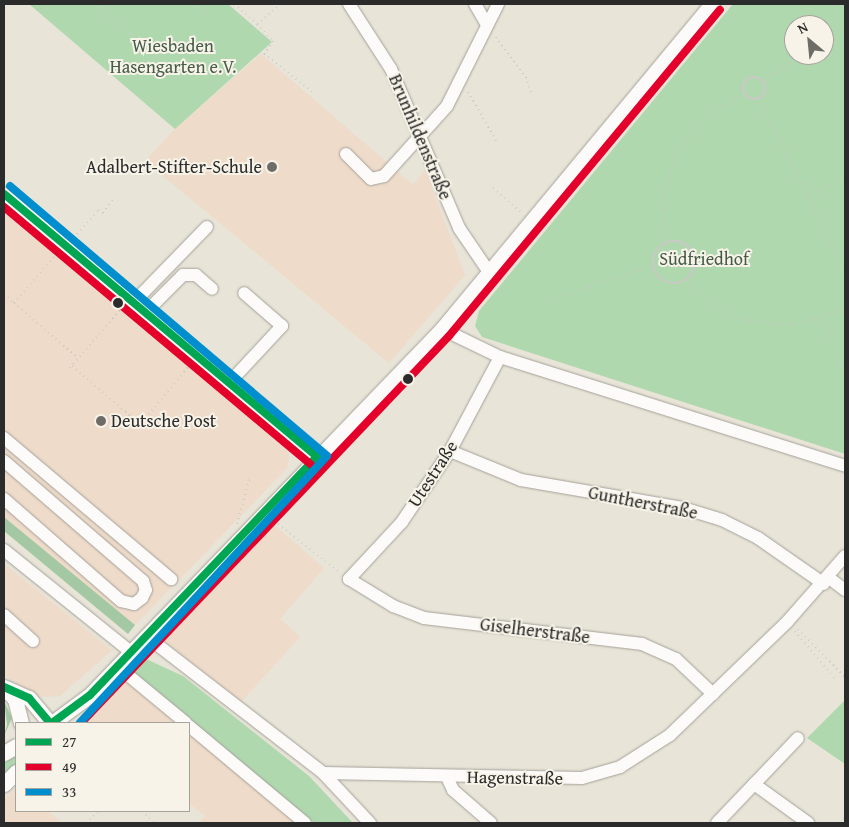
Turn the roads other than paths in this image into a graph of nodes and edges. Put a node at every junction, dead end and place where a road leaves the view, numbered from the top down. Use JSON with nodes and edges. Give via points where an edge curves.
{"nodes":[{"id":1,"x":349,"y":4,"type":"edge"},
{"id":2,"x":475,"y":4,"type":"edge"},
{"id":3,"x":498,"y":4,"type":"edge"},
{"id":4,"x":712,"y":4,"type":"edge"},
{"id":5,"x":487,"y":25,"type":"junction"},
{"id":6,"x":419,"y":133,"type":"junction"},
{"id":7,"x":346,"y":154,"type":"dead end"},
{"id":8,"x":4,"y":194,"type":"edge"},
{"id":9,"x":207,"y":227,"type":"dead end"},
{"id":10,"x":489,"y":272,"type":"junction"},
{"id":11,"x":212,"y":289,"type":"dead end"},
{"id":12,"x":244,"y":293,"type":"dead end"},
{"id":13,"x":131,"y":301,"type":"junction"},
{"id":14,"x":145,"y":313,"type":"junction"},
{"id":15,"x":442,"y":329,"type":"junction"},
{"id":16,"x":500,"y":357,"type":"junction"},
{"id":17,"x":229,"y":383,"type":"junction"},
{"id":18,"x":4,"y":438,"type":"edge"},
{"id":19,"x":450,"y":451,"type":"junction"},
{"id":20,"x":316,"y":457,"type":"junction"},
{"id":21,"x":4,"y":461,"type":"edge"},
{"id":22,"x":845,"y":466,"type":"edge"},
{"id":23,"x":4,"y":499,"type":"edge"},
{"id":24,"x":4,"y":550,"type":"edge"},
{"id":25,"x":845,"y":556,"type":"edge"},
{"id":26,"x":171,"y":579,"type":"dead end"},
{"id":27,"x":349,"y":579,"type":"joint"},
{"id":28,"x":827,"y":581,"type":"junction"},
{"id":29,"x":845,"y":590,"type":"edge"},
{"id":30,"x":4,"y":615,"type":"edge"},
{"id":31,"x":146,"y":636,"type":"junction"},
{"id":32,"x":33,"y":641,"type":"dead end"},
{"id":33,"x":130,"y":652,"type":"junction"},
{"id":34,"x":118,"y":666,"type":"junction"},
{"id":35,"x":4,"y":687,"type":"edge"},
{"id":36,"x":713,"y":694,"type":"junction"},
{"id":37,"x":90,"y":695,"type":"junction"},
{"id":38,"x":21,"y":722,"type":"edge"},
{"id":39,"x":50,"y":722,"type":"edge"},
{"id":40,"x":52,"y":722,"type":"edge"},
{"id":41,"x":68,"y":722,"type":"edge"},
{"id":42,"x":185,"y":722,"type":"edge"},
{"id":43,"x":190,"y":727,"type":"edge"},
{"id":44,"x":798,"y":738,"type":"dead end"},
{"id":45,"x":323,"y":773,"type":"junction"},
{"id":46,"x":447,"y":777,"type":"junction"},
{"id":47,"x":754,"y":784,"type":"junction"},
{"id":48,"x":480,"y":814,"type":"junction"},
{"id":49,"x":305,"y":823,"type":"edge"},
{"id":50,"x":370,"y":823,"type":"edge"},
{"id":51,"x":470,"y":823,"type":"edge"},
{"id":52,"x":491,"y":823,"type":"edge"},
{"id":53,"x":717,"y":823,"type":"edge"},
{"id":54,"x":808,"y":823,"type":"edge"}],
"edges":[{"from":1,"to":6,"type":"street","name":"Brunhildenstraße","via":[[391,69]]},
{"from":2,"to":5,"type":"street"},
{"from":3,"to":5,"type":"street"},
{"from":4,"to":10,"type":"main road"},
{"from":5,"to":6,"type":"street","via":[[461,81],[434,123]]},
{"from":6,"to":7,"type":"street","via":[[376,180]]},
{"from":6,"to":10,"type":"street","name":"Brunhildenstraße","via":[[459,228]]},
{"from":8,"to":13,"type":"street"},
{"from":9,"to":13,"type":"street"},
{"from":10,"to":15,"type":"main road"},
{"from":11,"to":14,"type":"street","via":[[196,275],[183,275]]},
{"from":12,"to":17,"type":"street","via":[[282,326]]},
{"from":13,"to":14,"type":"street"},
{"from":14,"to":17,"type":"street"},
{"from":15,"to":16,"type":"street"},
{"from":15,"to":20,"type":"main road"},
{"from":16,"to":19,"type":"street","name":"Utestraße"},
{"from":16,"to":22,"type":"street"},
{"from":17,"to":20,"type":"street"},
{"from":18,"to":26,"type":"street"},
{"from":19,"to":27,"type":"street","name":"Utestraße","via":[[402,522]]},
{"from":19,"to":28,"type":"street","name":"Guntherstraße","via":[[521,480],[683,508],[722,520],[758,538]]},
{"from":20,"to":31,"type":"main road"},
{"from":21,"to":23,"type":"street","via":[[143,581],[146,590],[142,598],[134,604],[120,601]]},
{"from":24,"to":33,"type":"street"},
{"from":25,"to":28,"type":"street","name":"Hagenstraße"},
{"from":27,"to":36,"type":"street","name":"Giselherstraße","via":[[393,606],[424,618],[642,644],[684,665]]},
{"from":28,"to":29,"type":"street","name":"Guntherstraße"},
{"from":28,"to":36,"type":"street","name":"Hagenstraße"},
{"from":30,"to":32,"type":"street"},
{"from":31,"to":33,"type":"main road"},
{"from":31,"to":45,"type":"street"},
{"from":33,"to":34,"type":"main road"},
{"from":34,"to":37,"type":"main road"},
{"from":34,"to":42,"type":"street"},
{"from":35,"to":38,"type":"main road","via":[[19,707]]},
{"from":35,"to":39,"type":"main road","via":[[29,698]]},
{"from":36,"to":46,"type":"street","name":"Hagenstraße","via":[[655,748],[602,773],[563,779]]},
{"from":37,"to":40,"type":"main road"},
{"from":37,"to":41,"type":"main road"},
{"from":43,"to":49,"type":"street"},
{"from":44,"to":47,"type":"street"},
{"from":45,"to":46,"type":"street","name":"Hagenstraße"},
{"from":45,"to":50,"type":"street"},
{"from":46,"to":48,"type":"street","via":[[453,790]]},
{"from":47,"to":53,"type":"street"},
{"from":47,"to":54,"type":"street"},
{"from":48,"to":51,"type":"street"},
{"from":48,"to":52,"type":"street"}]}
